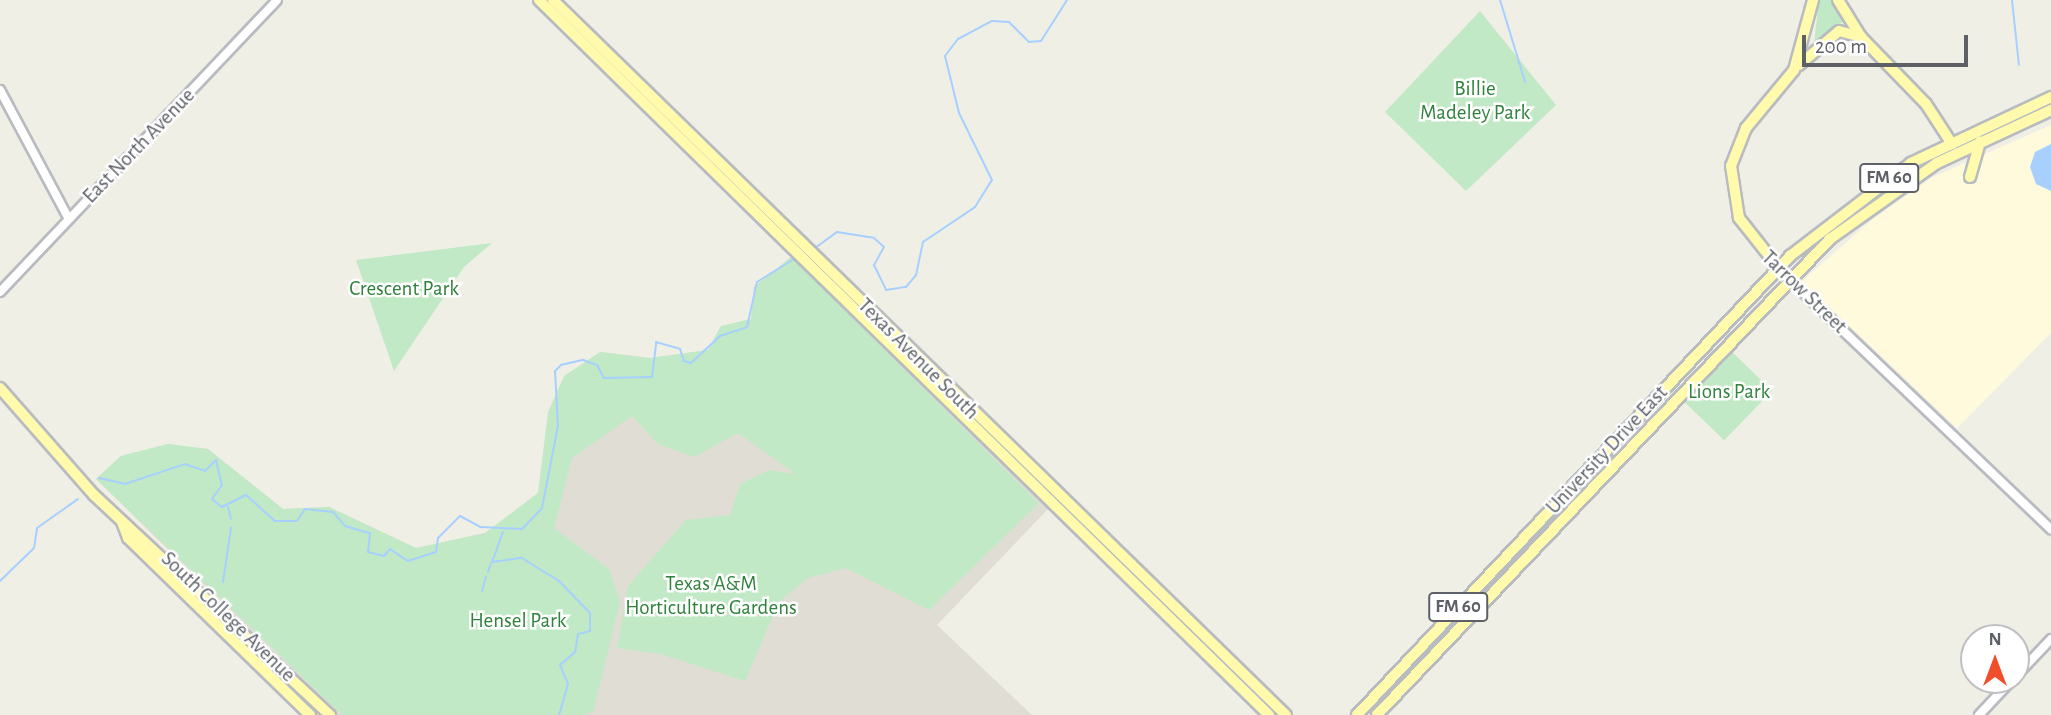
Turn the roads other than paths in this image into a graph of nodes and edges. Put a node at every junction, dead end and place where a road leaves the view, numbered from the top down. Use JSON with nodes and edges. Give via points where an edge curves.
{"nodes":[{"id":1,"x":277,"y":0,"type":"edge"},
{"id":2,"x":539,"y":0,"type":"edge"},
{"id":3,"x":553,"y":0,"type":"edge"},
{"id":4,"x":1813,"y":0,"type":"edge"},
{"id":5,"x":1838,"y":0,"type":"edge"},
{"id":6,"x":557,"y":18,"type":"junction"},
{"id":7,"x":1861,"y":37,"type":"junction"},
{"id":8,"x":606,"y":52,"type":"junction"},
{"id":9,"x":1794,"y":70,"type":"junction"},
{"id":10,"x":0,"y":90,"type":"edge"},
{"id":11,"x":2051,"y":97,"type":"edge"},
{"id":12,"x":2051,"y":110,"type":"edge"},
{"id":13,"x":1950,"y":141,"type":"junction"},
{"id":14,"x":1980,"y":141,"type":"junction"},
{"id":15,"x":693,"y":151,"type":"junction"},
{"id":16,"x":1956,"y":152,"type":"junction"},
{"id":17,"x":1970,"y":177,"type":"dead end"},
{"id":18,"x":749,"y":192,"type":"junction"},
{"id":19,"x":751,"y":207,"type":"junction"},
{"id":20,"x":69,"y":219,"type":"junction"},
{"id":21,"x":805,"y":246,"type":"junction"},
{"id":22,"x":1778,"y":268,"type":"junction"},
{"id":23,"x":1788,"y":278,"type":"junction"},
{"id":24,"x":0,"y":292,"type":"edge"},
{"id":25,"x":1702,"y":350,"type":"junction"},
{"id":26,"x":1694,"y":377,"type":"junction"},
{"id":27,"x":0,"y":388,"type":"edge"},
{"id":28,"x":1642,"y":414,"type":"junction"},
{"id":29,"x":1629,"y":446,"type":"junction"},
{"id":30,"x":1605,"y":452,"type":"junction"},
{"id":31,"x":1597,"y":478,"type":"junction"},
{"id":32,"x":1050,"y":501,"type":"junction"},
{"id":33,"x":2051,"y":529,"type":"edge"},
{"id":34,"x":1099,"y":536,"type":"junction"},
{"id":35,"x":2051,"y":639,"type":"edge"},
{"id":36,"x":2030,"y":661,"type":"edge"},
{"id":37,"x":1999,"y":694,"type":"edge"},
{"id":38,"x":315,"y":712,"type":"edge"},
{"id":39,"x":330,"y":715,"type":"edge"},
{"id":40,"x":1269,"y":715,"type":"edge"},
{"id":41,"x":1286,"y":715,"type":"edge"},
{"id":42,"x":1357,"y":715,"type":"edge"},
{"id":43,"x":1377,"y":715,"type":"edge"},
{"id":44,"x":1979,"y":715,"type":"edge"}],
"edges":[{"from":1,"to":20,"type":"street","name":"East North Avenue"},
{"from":2,"to":6,"type":"main road","name":"Texas Avenue South"},
{"from":3,"to":8,"type":"main road","name":"Texas Avenue South"},
{"from":4,"to":9,"type":"main road","name":"Tarrow Street"},
{"from":5,"to":7,"type":"main road"},
{"from":6,"to":8,"type":"main road"},
{"from":6,"to":15,"type":"main road","name":"Texas Avenue South"},
{"from":7,"to":9,"type":"main road","via":[[1839,31]]},
{"from":7,"to":13,"type":"main road","via":[[1926,104]]},
{"from":8,"to":18,"type":"main road","name":"Texas Avenue South"},
{"from":9,"to":22,"type":"main road","name":"Tarrow Street","via":[[1745,128],[1731,166],[1739,218]]},
{"from":10,"to":20,"type":"street"},
{"from":11,"to":13,"type":"main road","name":"University Drive East","number":"FM 60"},
{"from":12,"to":14,"type":"main road","name":"University Drive East","number":"FM 60"},
{"from":13,"to":16,"type":"main road"},
{"from":13,"to":22,"type":"main road","name":"University Drive East","number":"FM 60","via":[[1875,187]]},
{"from":14,"to":16,"type":"main road","name":"University Drive East","number":"FM 60"},
{"from":14,"to":17,"type":"main road"},
{"from":15,"to":18,"type":"main road"},
{"from":15,"to":19,"type":"main road","name":"Texas Avenue South"},
{"from":16,"to":23,"type":"main road","name":"University Drive East","number":"FM 60","via":[[1884,196]]},
{"from":18,"to":21,"type":"main road","name":"Texas Avenue South"},
{"from":19,"to":21,"type":"main road"},
{"from":19,"to":32,"type":"main road","name":"Texas Avenue South"},
{"from":20,"to":24,"type":"street","name":"East North Avenue"},
{"from":21,"to":34,"type":"main road","name":"Texas Avenue South"},
{"from":22,"to":23,"type":"main road","name":"Tarrow Street"},
{"from":22,"to":25,"type":"main road","name":"University Drive East","number":"FM 60"},
{"from":23,"to":26,"type":"main road","name":"University Drive East","number":"FM 60"},
{"from":23,"to":33,"type":"street","name":"Tarrow Street"},
{"from":25,"to":26,"type":"main road"},
{"from":25,"to":28,"type":"main road","name":"University Drive East","number":"FM 60"},
{"from":26,"to":29,"type":"main road","name":"University Drive East","number":"FM 60"},
{"from":27,"to":38,"type":"main road","name":"South College Avenue","via":[[122,522]]},
{"from":28,"to":29,"type":"main road","via":[[1627,438]]},
{"from":28,"to":30,"type":"main road","name":"University Drive East","number":"FM 60"},
{"from":29,"to":31,"type":"main road","name":"University Drive East","number":"FM 60"},
{"from":30,"to":31,"type":"main road"},
{"from":30,"to":42,"type":"main road","name":"University Drive East","number":"FM 60"},
{"from":31,"to":43,"type":"main road","name":"University Drive East","number":"FM 60"},
{"from":32,"to":34,"type":"main road"},
{"from":32,"to":40,"type":"main road","name":"Texas Avenue South"},
{"from":34,"to":41,"type":"main road","name":"Texas Avenue South"},
{"from":35,"to":36,"type":"street"},
{"from":37,"to":44,"type":"street"},
{"from":38,"to":39,"type":"main road","name":"South College Avenue"}]}
